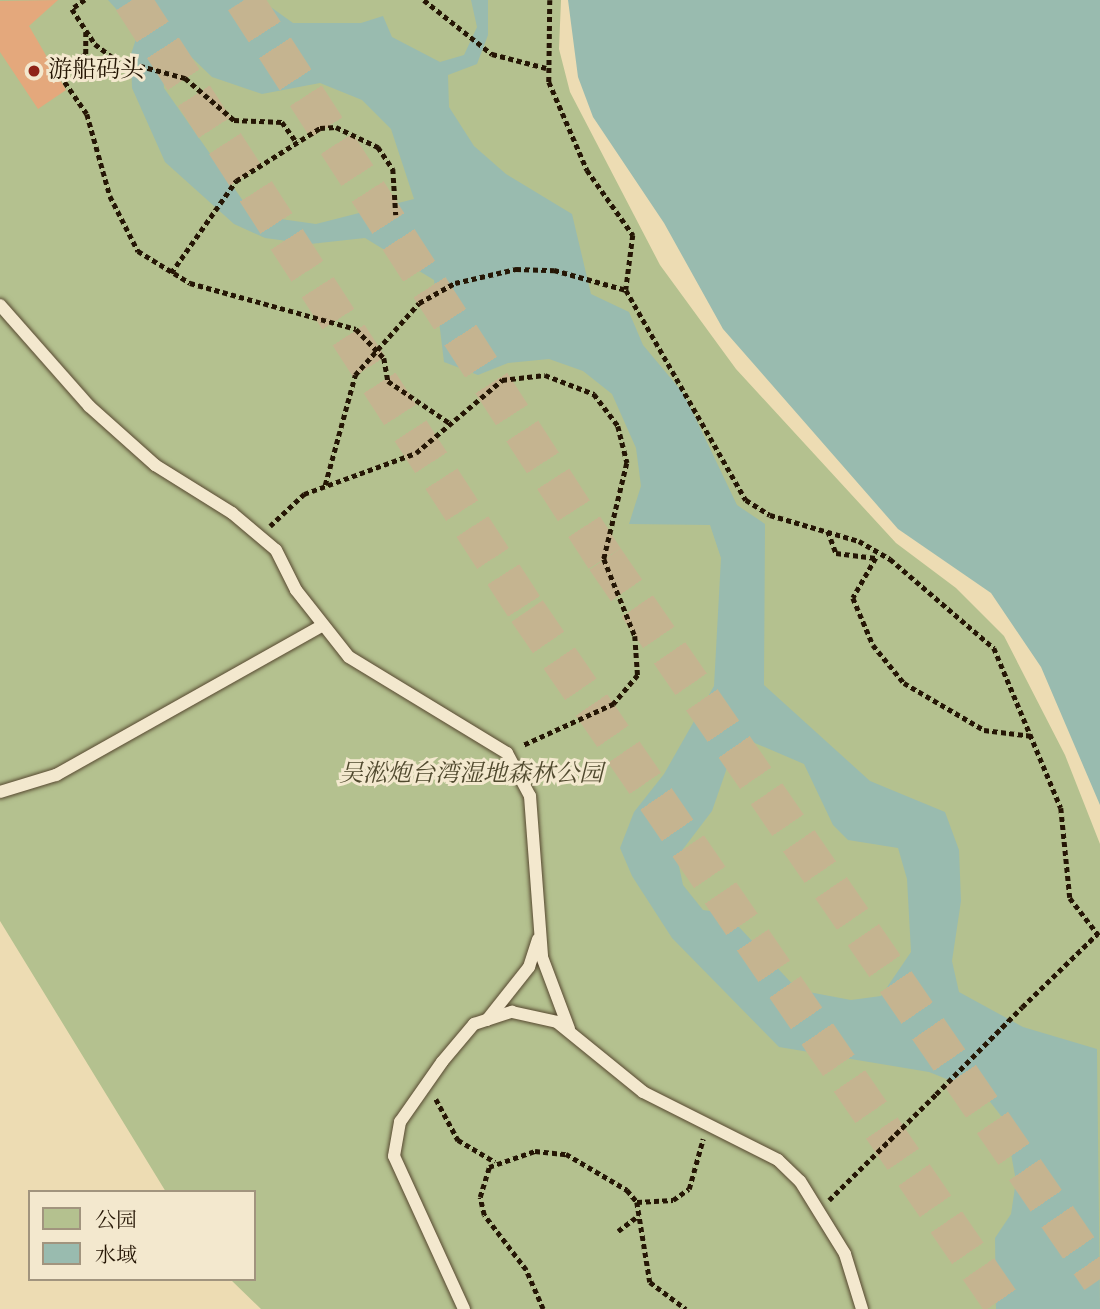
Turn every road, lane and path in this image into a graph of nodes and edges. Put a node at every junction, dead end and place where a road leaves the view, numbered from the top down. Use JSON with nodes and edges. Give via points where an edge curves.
{"nodes":[{"id":1,"x":85,"y":0,"type":"edge"},
{"id":2,"x":424,"y":0,"type":"edge"},
{"id":3,"x":550,"y":0,"type":"edge"},
{"id":4,"x":86,"y":32,"type":"junction"},
{"id":5,"x":546,"y":68,"type":"junction"},
{"id":6,"x":297,"y":143,"type":"junction"},
{"id":7,"x":396,"y":215,"type":"dead end"},
{"id":8,"x":171,"y":273,"type":"junction"},
{"id":9,"x":626,"y":290,"type":"junction"},
{"id":10,"x":0,"y":304,"type":"edge"},
{"id":11,"x":374,"y":348,"type":"junction"},
{"id":12,"x":451,"y":424,"type":"junction"},
{"id":13,"x":325,"y":485,"type":"junction"},
{"id":14,"x":828,"y":531,"type":"junction"},
{"id":15,"x":259,"y":536,"type":"junction"},
{"id":16,"x":322,"y":626,"type":"junction"},
{"id":17,"x":1032,"y":736,"type":"junction"},
{"id":18,"x":506,"y":753,"type":"junction"},
{"id":19,"x":0,"y":792,"type":"edge"},
{"id":20,"x":540,"y":932,"type":"junction"},
{"id":21,"x":1098,"y":936,"type":"edge"},
{"id":22,"x":486,"y":1021,"type":"junction"},
{"id":23,"x":569,"y":1029,"type":"junction"},
{"id":24,"x":430,"y":1080,"type":"junction"},
{"id":25,"x":704,"y":1121,"type":"junction"},
{"id":26,"x":495,"y":1163,"type":"junction"},
{"id":27,"x":615,"y":1183,"type":"junction"},
{"id":28,"x":613,"y":1191,"type":"dead end"},
{"id":29,"x":637,"y":1202,"type":"junction"},
{"id":30,"x":818,"y":1210,"type":"junction"},
{"id":31,"x":639,"y":1215,"type":"junction"},
{"id":32,"x":618,"y":1231,"type":"dead end"},
{"id":33,"x":635,"y":1251,"type":"dead end"},
{"id":34,"x":643,"y":1256,"type":"junction"},
{"id":35,"x":464,"y":1309,"type":"edge"},
{"id":36,"x":543,"y":1309,"type":"edge"},
{"id":37,"x":686,"y":1309,"type":"edge"},
{"id":38,"x":862,"y":1309,"type":"edge"}],
"edges":[{"from":1,"to":4,"type":"path","via":[[72,9]]},
{"from":2,"to":5,"type":"path","via":[[468,40],[492,54]]},
{"from":3,"to":5,"type":"path"},
{"from":4,"to":6,"type":"path","via":[[115,59],[185,78],[234,120],[282,122]]},
{"from":4,"to":8,"type":"path","via":[[86,54],[60,75],[87,114],[123,230],[138,251]]},
{"from":5,"to":9,"type":"path","via":[[557,109],[587,170],[633,235]]},
{"from":6,"to":7,"type":"path","via":[[320,128],[336,127],[378,147],[393,169]]},
{"from":6,"to":8,"type":"path","via":[[236,181],[205,217]]},
{"from":8,"to":11,"type":"path","via":[[356,330]]},
{"from":9,"to":11,"type":"path","via":[[554,270],[489,273],[419,303]]},
{"from":9,"to":14,"type":"path","via":[[746,500],[770,515]]},
{"from":10,"to":15,"type":"lane","via":[[89,406],[155,465]]},
{"from":11,"to":12,"type":"path","via":[[384,358],[388,381]]},
{"from":11,"to":13,"type":"path","via":[[345,401]]},
{"from":12,"to":13,"type":"path","via":[[416,453],[360,478]]},
{"from":12,"to":18,"type":"path","via":[[502,380],[545,375],[594,394],[624,442],[626,480],[604,559],[635,635],[638,675],[614,704]]},
{"from":13,"to":15,"type":"path","via":[[304,494]]},
{"from":14,"to":17,"type":"path","via":[[890,559],[994,648]]},
{"from":14,"to":17,"type":"path","via":[[836,554],[876,558],[853,598],[873,645],[904,683],[984,730]]},
{"from":15,"to":16,"type":"lane","via":[[276,550]]},
{"from":16,"to":18,"type":"lane","via":[[349,657],[388,685]]},
{"from":16,"to":19,"type":"lane","via":[[56,775]]},
{"from":17,"to":21,"type":"path","via":[[1061,808],[1070,898]]},
{"from":18,"to":20,"type":"lane","via":[[530,796]]},
{"from":20,"to":22,"type":"lane","via":[[529,967]]},
{"from":20,"to":23,"type":"lane","via":[[554,1000]]},
{"from":21,"to":30,"type":"path","bridge":true},
{"from":22,"to":23,"type":"lane","via":[[513,1012]]},
{"from":22,"to":24,"type":"lane","via":[[474,1024]]},
{"from":23,"to":25,"type":"lane","via":[[643,1092]]},
{"from":24,"to":26,"type":"path","via":[[447,1128]]},
{"from":24,"to":35,"type":"lane","via":[[400,1122],[394,1156]]},
{"from":25,"to":29,"type":"path","via":[[689,1189],[673,1200]]},
{"from":25,"to":30,"type":"lane","via":[[778,1160]]},
{"from":26,"to":27,"type":"path","via":[[535,1151],[566,1154]]},
{"from":26,"to":36,"type":"path","via":[[481,1183],[484,1215],[526,1270]]},
{"from":27,"to":28,"type":"path"},
{"from":27,"to":29,"type":"path"},
{"from":29,"to":31,"type":"path"},
{"from":30,"to":38,"type":"lane","via":[[845,1254]]},
{"from":31,"to":32,"type":"path"},
{"from":31,"to":34,"type":"path"},
{"from":33,"to":34,"type":"path"},
{"from":34,"to":37,"type":"path","via":[[659,1295]]}]}
